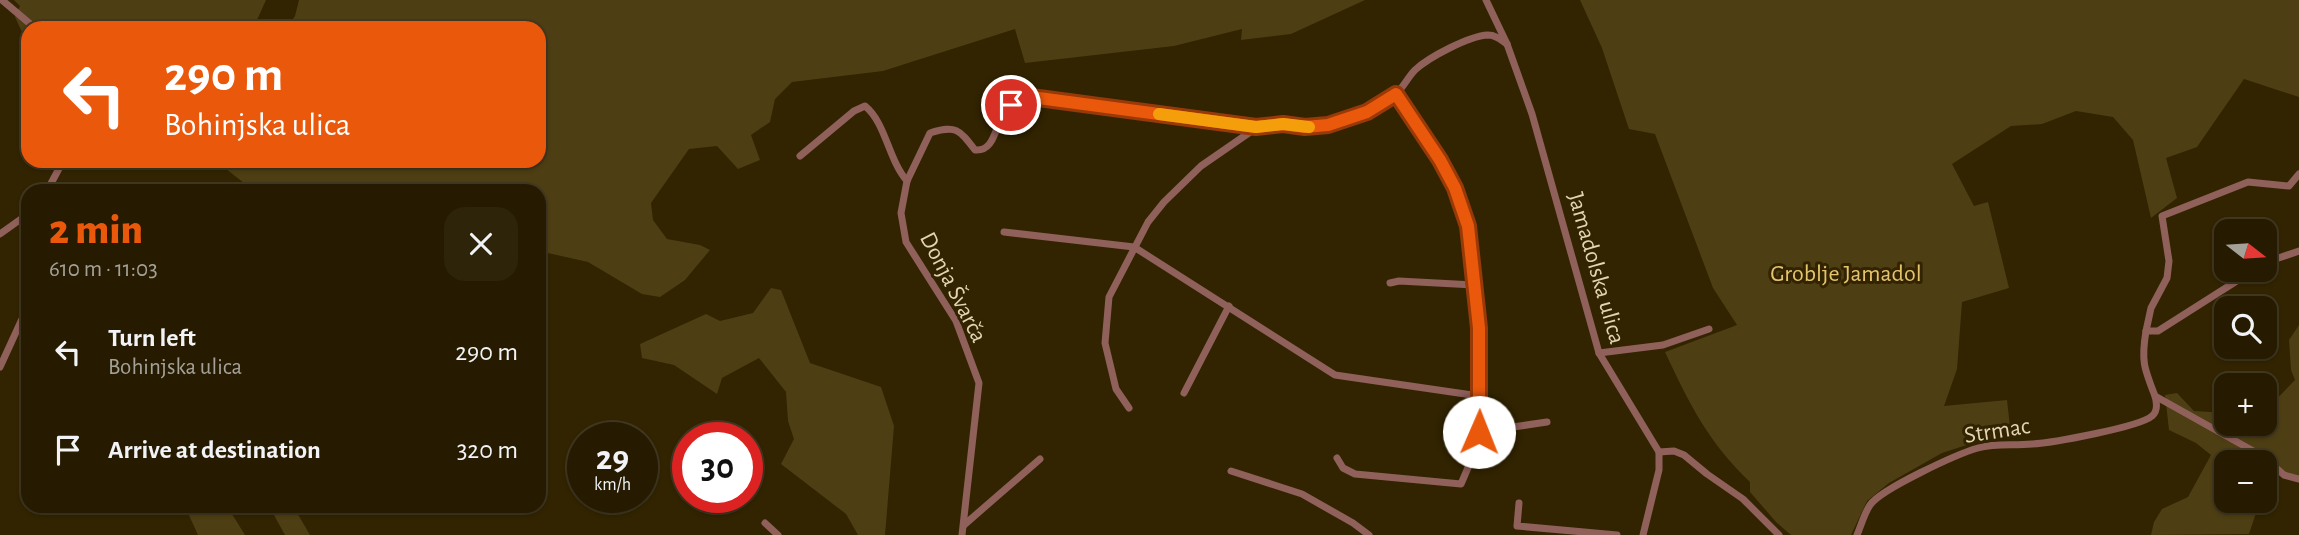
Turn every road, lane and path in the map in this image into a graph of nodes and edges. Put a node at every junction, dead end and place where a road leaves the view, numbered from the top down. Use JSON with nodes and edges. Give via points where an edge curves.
{"nodes":[{"id":1,"x":2,"y":0,"type":"edge"},
{"id":2,"x":1486,"y":0,"type":"edge"},
{"id":3,"x":27,"y":21,"type":"edge"},
{"id":4,"x":1507,"y":44,"type":"junction"},
{"id":5,"x":1396,"y":94,"type":"junction"},
{"id":6,"x":1256,"y":127,"type":"junction"},
{"id":7,"x":800,"y":156,"type":"dead end"},
{"id":8,"x":59,"y":168,"type":"edge"},
{"id":9,"x":2299,"y":174,"type":"edge"},
{"id":10,"x":907,"y":181,"type":"junction"},
{"id":11,"x":51,"y":184,"type":"edge"},
{"id":12,"x":21,"y":220,"type":"edge"},
{"id":13,"x":1004,"y":232,"type":"dead end"},
{"id":14,"x":0,"y":234,"type":"edge"},
{"id":15,"x":1134,"y":247,"type":"junction"},
{"id":16,"x":2299,"y":251,"type":"edge"},
{"id":17,"x":2277,"y":259,"type":"edge"},
{"id":18,"x":2235,"y":282,"type":"edge"},
{"id":19,"x":1390,"y":284,"type":"dead end"},
{"id":20,"x":1474,"y":285,"type":"junction"},
{"id":21,"x":1229,"y":306,"type":"junction"},
{"id":22,"x":21,"y":321,"type":"edge"},
{"id":23,"x":1709,"y":329,"type":"dead end"},
{"id":24,"x":2146,"y":331,"type":"junction"},
{"id":25,"x":1600,"y":353,"type":"junction"},
{"id":26,"x":0,"y":367,"type":"edge"},
{"id":27,"x":1184,"y":393,"type":"dead end"},
{"id":28,"x":2155,"y":396,"type":"junction"},
{"id":29,"x":1479,"y":397,"type":"junction"},
{"id":30,"x":1129,"y":408,"type":"dead end"},
{"id":31,"x":1547,"y":422,"type":"dead end"},
{"id":32,"x":1479,"y":432,"type":"junction"},
{"id":33,"x":1659,"y":452,"type":"junction"},
{"id":34,"x":1337,"y":458,"type":"dead end"},
{"id":35,"x":1040,"y":459,"type":"dead end"},
{"id":36,"x":1231,"y":471,"type":"dead end"},
{"id":37,"x":2299,"y":479,"type":"edge"},
{"id":38,"x":1519,"y":503,"type":"dead end"},
{"id":39,"x":765,"y":523,"type":"dead end"},
{"id":40,"x":963,"y":525,"type":"junction"},
{"id":41,"x":778,"y":535,"type":"edge"},
{"id":42,"x":962,"y":535,"type":"edge"},
{"id":43,"x":1369,"y":535,"type":"edge"},
{"id":44,"x":1617,"y":535,"type":"edge"},
{"id":45,"x":1643,"y":535,"type":"edge"},
{"id":46,"x":1779,"y":535,"type":"edge"},
{"id":47,"x":1857,"y":535,"type":"edge"}],
"edges":[{"from":1,"to":3,"type":"street"},
{"from":2,"to":4,"type":"street","name":"Jamadolska ulica"},
{"from":4,"to":5,"type":"street","via":[[1489,35],[1455,46],[1416,69]]},
{"from":4,"to":25,"type":"street","name":"Jamadolska ulica"},
{"from":5,"to":6,"type":"street","via":[[1367,112],[1328,125]]},
{"from":5,"to":20,"type":"street","via":[[1455,188],[1468,226]]},
{"from":6,"to":10,"type":"street","name":"Donja Švarča","via":[[1031,97],[1011,105],[1000,117],[990,146],[983,151],[975,150],[962,133],[948,128],[930,133]]},
{"from":6,"to":15,"type":"street","via":[[1182,183],[1148,222]]},
{"from":7,"to":10,"type":"street","via":[[865,106],[874,113],[897,169]]},
{"from":8,"to":11,"type":"street"},
{"from":9,"to":24,"type":"street","via":[[2289,186],[2248,182],[2162,216],[2167,278],[2151,308]]},
{"from":10,"to":40,"type":"street","name":"Donja Švarča","via":[[901,212],[906,242],[956,321],[979,383]]},
{"from":12,"to":14,"type":"street"},
{"from":13,"to":15,"type":"street"},
{"from":15,"to":21,"type":"street"},
{"from":15,"to":30,"type":"street","via":[[1109,297],[1105,343],[1115,389]]},
{"from":16,"to":17,"type":"street"},
{"from":18,"to":24,"type":"street","via":[[2158,331]]},
{"from":19,"to":20,"type":"street"},
{"from":20,"to":29,"type":"street"},
{"from":21,"to":27,"type":"street"},
{"from":21,"to":29,"type":"street","via":[[1335,375]]},
{"from":22,"to":26,"type":"street"},
{"from":23,"to":25,"type":"street","via":[[1663,345]]},
{"from":24,"to":28,"type":"street","via":[[2142,354]]},
{"from":25,"to":33,"type":"street","name":"Jamadolska ulica"},
{"from":28,"to":37,"type":"street","via":[[2264,457],[2284,475]]},
{"from":28,"to":47,"type":"street","name":"Strmac","via":[[2157,410],[2139,421],[2043,442],[1981,447],[1945,460],[1879,496]]},
{"from":29,"to":32,"type":"street"},
{"from":31,"to":32,"type":"street"},
{"from":32,"to":34,"type":"street","via":[[1461,484],[1355,474]]},
{"from":33,"to":45,"type":"street","via":[[1660,470]]},
{"from":33,"to":46,"type":"street","via":[[1684,455],[1743,499]]},
{"from":35,"to":40,"type":"street"},
{"from":36,"to":43,"type":"street","via":[[1302,494]]},
{"from":38,"to":44,"type":"street","via":[[1517,526]]},
{"from":39,"to":41,"type":"street"},
{"from":40,"to":42,"type":"street","name":"Donja Švarča"}]}
